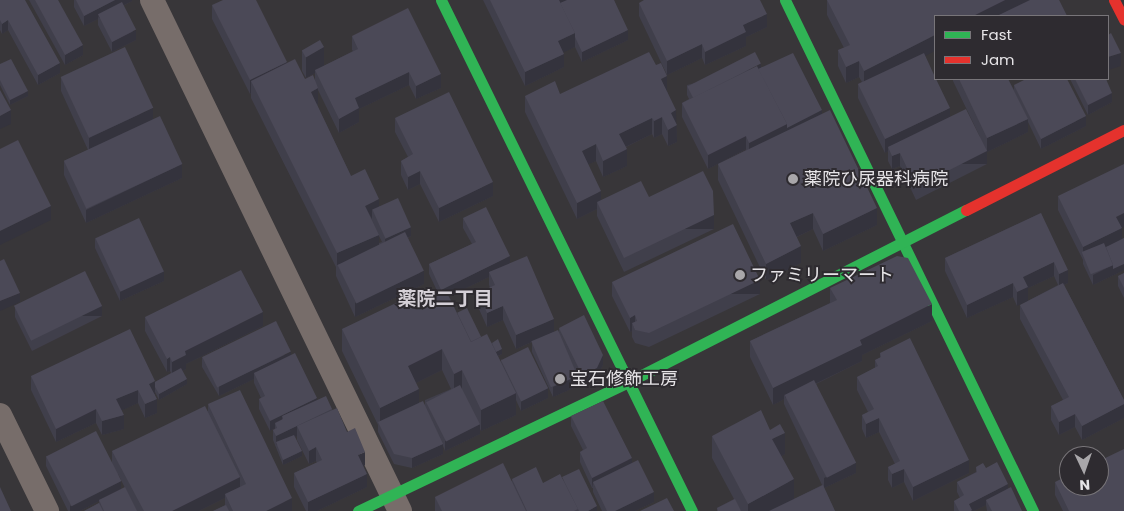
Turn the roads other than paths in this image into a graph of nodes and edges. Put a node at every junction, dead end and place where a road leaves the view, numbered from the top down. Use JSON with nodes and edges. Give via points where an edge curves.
{"nodes":[{"id":1,"x":152,"y":0,"type":"edge"},
{"id":2,"x":441,"y":0,"type":"edge"},
{"id":3,"x":785,"y":0,"type":"edge"},
{"id":4,"x":1114,"y":0,"type":"edge"},
{"id":5,"x":1124,"y":20,"type":"edge"},
{"id":6,"x":1124,"y":130,"type":"edge"},
{"id":7,"x":901,"y":244,"type":"junction"},
{"id":8,"x":628,"y":382,"type":"junction"},
{"id":9,"x":0,"y":416,"type":"edge"},
{"id":10,"x":396,"y":503,"type":"edge"},
{"id":11,"x":47,"y":511,"type":"edge"},
{"id":12,"x":358,"y":511,"type":"edge"},
{"id":13,"x":692,"y":511,"type":"edge"},
{"id":14,"x":1033,"y":511,"type":"edge"}],
"edges":[{"from":1,"to":10,"type":"street"},
{"from":2,"to":8,"type":"street"},
{"from":3,"to":7,"type":"street"},
{"from":4,"to":5,"type":"street"},
{"from":6,"to":7,"type":"street"},
{"from":7,"to":8,"type":"street"},
{"from":7,"to":14,"type":"street"},
{"from":8,"to":10,"type":"street"},
{"from":8,"to":13,"type":"street"},
{"from":9,"to":11,"type":"street"},
{"from":10,"to":12,"type":"street"}]}
